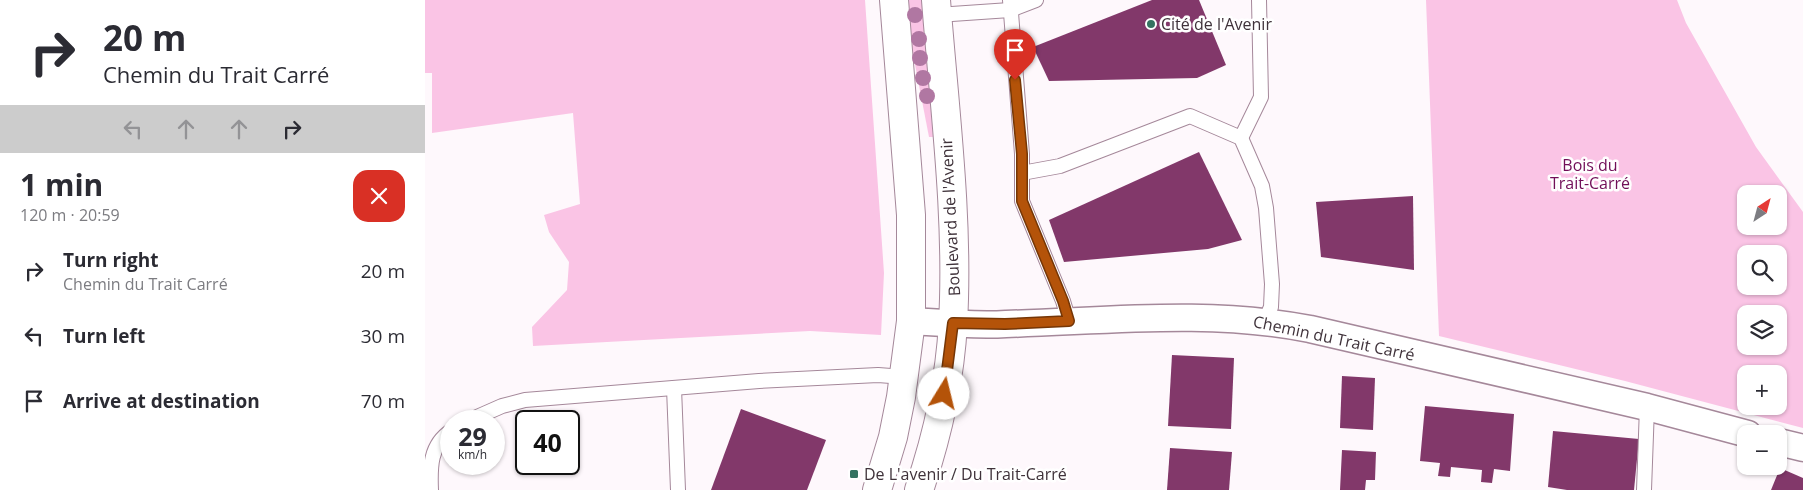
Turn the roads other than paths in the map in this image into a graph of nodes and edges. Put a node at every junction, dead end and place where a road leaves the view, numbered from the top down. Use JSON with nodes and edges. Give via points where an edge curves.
{"nodes":[{"id":1,"x":894,"y":0,"type":"edge"},
{"id":2,"x":1036,"y":0,"type":"edge"},
{"id":3,"x":1259,"y":0,"type":"edge"},
{"id":4,"x":1010,"y":5,"type":"edge"},
{"id":5,"x":937,"y":7,"type":"edge"},
{"id":6,"x":1241,"y":138,"type":"junction"},
{"id":7,"x":1022,"y":173,"type":"junction"},
{"id":8,"x":911,"y":321,"type":"junction"},
{"id":9,"x":1069,"y":321,"type":"junction"},
{"id":10,"x":1265,"y":321,"type":"junction"},
{"id":11,"x":953,"y":323,"type":"junction"},
{"id":12,"x":904,"y":377,"type":"junction"},
{"id":13,"x":674,"y":388,"type":"junction"},
{"id":14,"x":1647,"y":407,"type":"junction"},
{"id":15,"x":493,"y":410,"type":"edge"},
{"id":16,"x":1737,"y":431,"type":"edge"},
{"id":17,"x":440,"y":441,"type":"edge"},
{"id":18,"x":1787,"y":444,"type":"edge"},
{"id":19,"x":1803,"y":448,"type":"edge"},
{"id":20,"x":431,"y":490,"type":"edge"},
{"id":21,"x":678,"y":490,"type":"edge"},
{"id":22,"x":877,"y":490,"type":"edge"},
{"id":23,"x":919,"y":490,"type":"edge"},
{"id":24,"x":1644,"y":490,"type":"edge"}],
"edges":[{"from":1,"to":8,"type":"street","via":[[911,215]]},
{"from":2,"to":4,"type":"lane"},
{"from":3,"to":6,"type":"lane","via":[[1261,97]]},
{"from":4,"to":5,"type":"lane"},
{"from":4,"to":7,"type":"lane"},
{"from":5,"to":11,"type":"street","name":"Boulevard de l'Avenir","via":[[952,224]]},
{"from":6,"to":7,"type":"lane","via":[[1189,116],[1060,166]]},
{"from":6,"to":10,"type":"lane","via":[[1265,197],[1271,306]]},
{"from":7,"to":9,"type":"lane","via":[[1022,201]]},
{"from":8,"to":11,"type":"street","name":"Chemin du Trait Carré"},
{"from":8,"to":12,"type":"street"},
{"from":9,"to":10,"type":"street","name":"Chemin du Trait Carré","via":[[1176,316]]},
{"from":9,"to":11,"type":"street","name":"Chemin du Trait Carré"},
{"from":10,"to":14,"type":"street","name":"Chemin du Trait Carré"},
{"from":11,"to":23,"type":"street","name":"Boulevard de l'Avenir","via":[[937,430]]},
{"from":12,"to":13,"type":"lane","via":[[879,375]]},
{"from":12,"to":22,"type":"street","via":[[893,437]]},
{"from":13,"to":15,"type":"lane","via":[[525,400]]},
{"from":13,"to":21,"type":"lane"},
{"from":14,"to":16,"type":"street","name":"Chemin du Trait Carré"},
{"from":14,"to":24,"type":"lane"},
{"from":17,"to":20,"type":"lane","via":[[430,470]]},
{"from":18,"to":19,"type":"street"}]}
